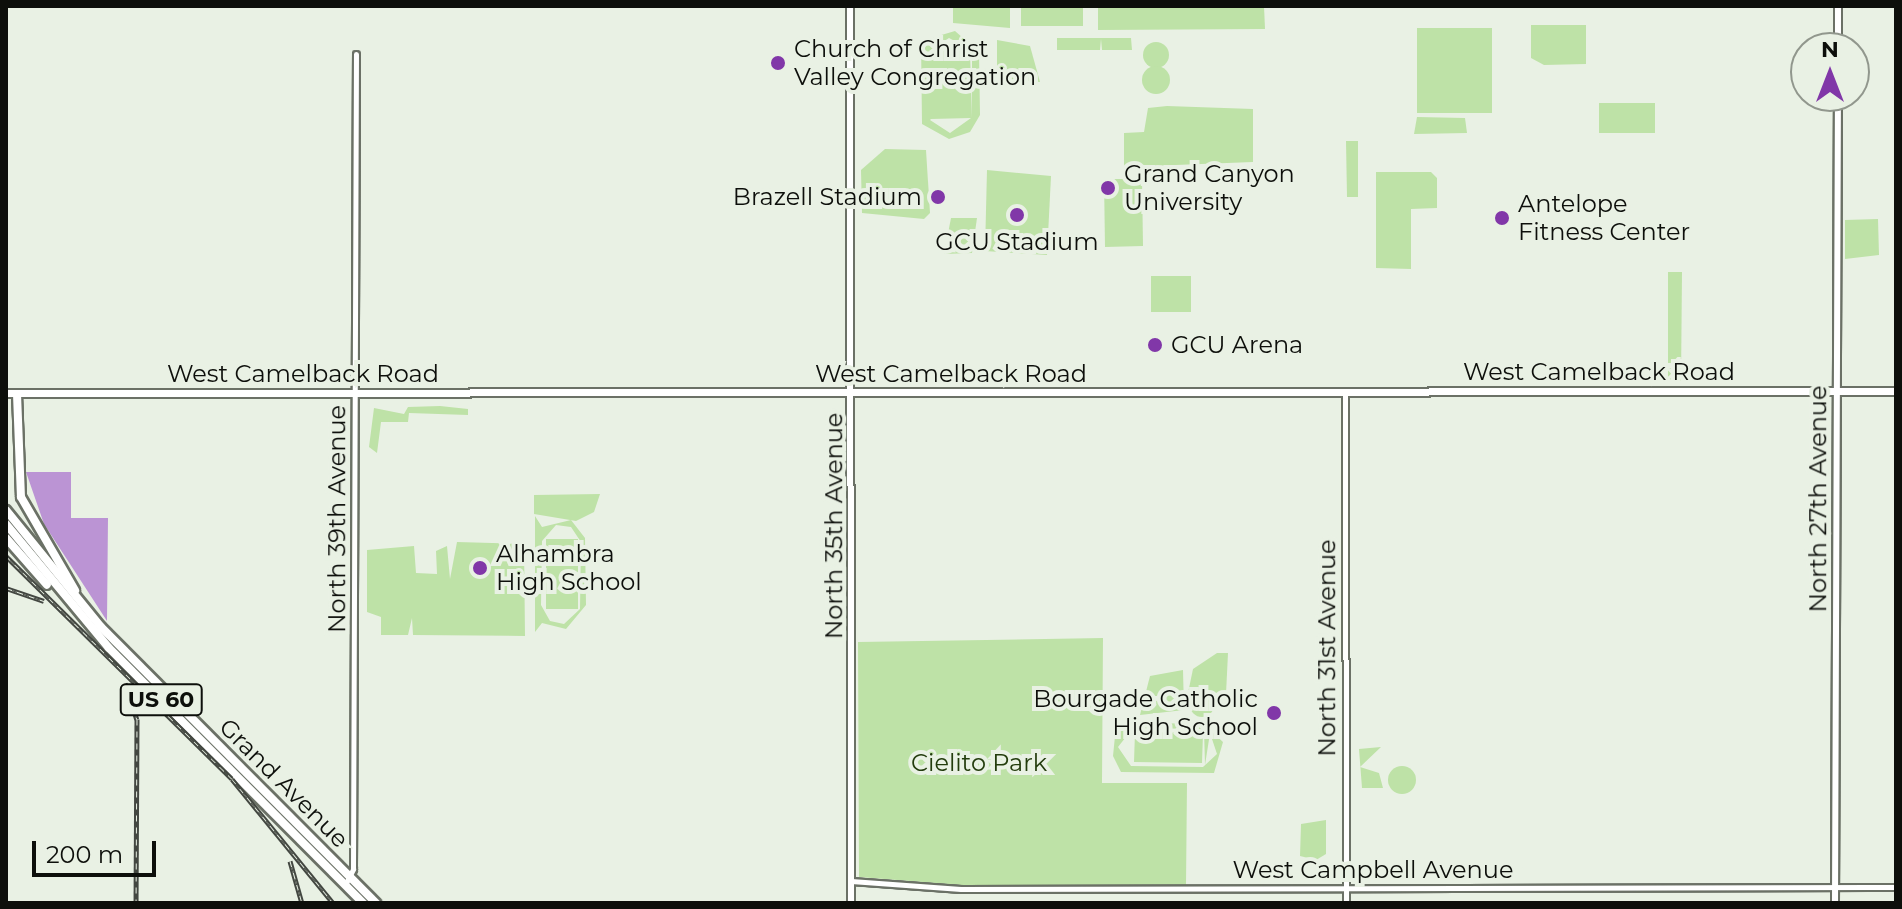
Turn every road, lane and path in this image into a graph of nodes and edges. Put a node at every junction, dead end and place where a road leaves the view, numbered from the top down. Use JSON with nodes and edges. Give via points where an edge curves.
{"nodes":[{"id":1,"x":850,"y":6,"type":"edge"},
{"id":2,"x":1838,"y":6,"type":"edge"},
{"id":3,"x":1838,"y":32,"type":"edge"},
{"id":4,"x":356,"y":54,"type":"dead end"},
{"id":5,"x":1838,"y":112,"type":"edge"},
{"id":6,"x":1837,"y":391,"type":"junction"},
{"id":7,"x":1896,"y":391,"type":"edge"},
{"id":8,"x":6,"y":393,"type":"edge"},
{"id":9,"x":1345,"y":393,"type":"junction"},
{"id":10,"x":17,"y":394,"type":"junction"},
{"id":11,"x":852,"y":394,"type":"junction"},
{"id":12,"x":356,"y":395,"type":"junction"},
{"id":13,"x":6,"y":510,"type":"edge"},
{"id":14,"x":6,"y":524,"type":"edge"},
{"id":15,"x":6,"y":538,"type":"edge"},
{"id":16,"x":76,"y":612,"type":"junction"},
{"id":17,"x":93,"y":618,"type":"junction"},
{"id":18,"x":851,"y":881,"type":"junction"},
{"id":19,"x":348,"y":882,"type":"junction"},
{"id":20,"x":1896,"y":887,"type":"edge"},
{"id":21,"x":1835,"y":888,"type":"junction"},
{"id":22,"x":1345,"y":889,"type":"junction"},
{"id":23,"x":363,"y":903,"type":"edge"},
{"id":24,"x":376,"y":903,"type":"edge"},
{"id":25,"x":851,"y":903,"type":"edge"},
{"id":26,"x":1346,"y":903,"type":"edge"},
{"id":27,"x":1835,"y":903,"type":"edge"}],
"edges":[{"from":1,"to":11,"type":"main road","name":"North 35th Avenue"},
{"from":2,"to":3,"type":"main road"},
{"from":4,"to":12,"type":"street","name":"North 39th Avenue"},
{"from":5,"to":6,"type":"main road","name":"North 27th Avenue"},
{"from":6,"to":7,"type":"main road","name":"West Camelback Road"},
{"from":6,"to":9,"type":"main road","name":"West Camelback Road"},
{"from":6,"to":21,"type":"main road","name":"North 27th Avenue"},
{"from":8,"to":10,"type":"main road","name":"West Camelback Road"},
{"from":9,"to":11,"type":"main road","name":"West Camelback Road"},
{"from":9,"to":22,"type":"street","name":"North 31st Avenue"},
{"from":10,"to":12,"type":"main road","name":"West Camelback Road"},
{"from":10,"to":17,"type":"highway","via":[[21,497]]},
{"from":11,"to":12,"type":"main road","name":"West Camelback Road"},
{"from":11,"to":18,"type":"main road","name":"North 35th Avenue"},
{"from":12,"to":19,"type":"street","name":"North 39th Avenue"},
{"from":13,"to":17,"type":"highway","name":"Grand Avenue","number":"US 60"},
{"from":14,"to":16,"type":"highway","name":"Grand Avenue","number":"US 60"},
{"from":15,"to":16,"type":"highway"},
{"from":16,"to":19,"type":"highway","name":"Grand Avenue","number":"US 60"},
{"from":17,"to":19,"type":"highway","name":"Grand Avenue","number":"US 60"},
{"from":18,"to":22,"type":"street","name":"West Campbell Avenue","via":[[961,889]]},
{"from":18,"to":25,"type":"main road","name":"North 35th Avenue"},
{"from":19,"to":23,"type":"highway","name":"Grand Avenue","number":"US 60"},
{"from":19,"to":24,"type":"highway","name":"Grand Avenue","number":"US 60"},
{"from":20,"to":21,"type":"street","name":"West Campbell Avenue"},
{"from":21,"to":22,"type":"street","name":"West Campbell Avenue"},
{"from":21,"to":27,"type":"main road","name":"North 27th Avenue"},
{"from":22,"to":26,"type":"street","name":"North 31st Avenue"}]}
